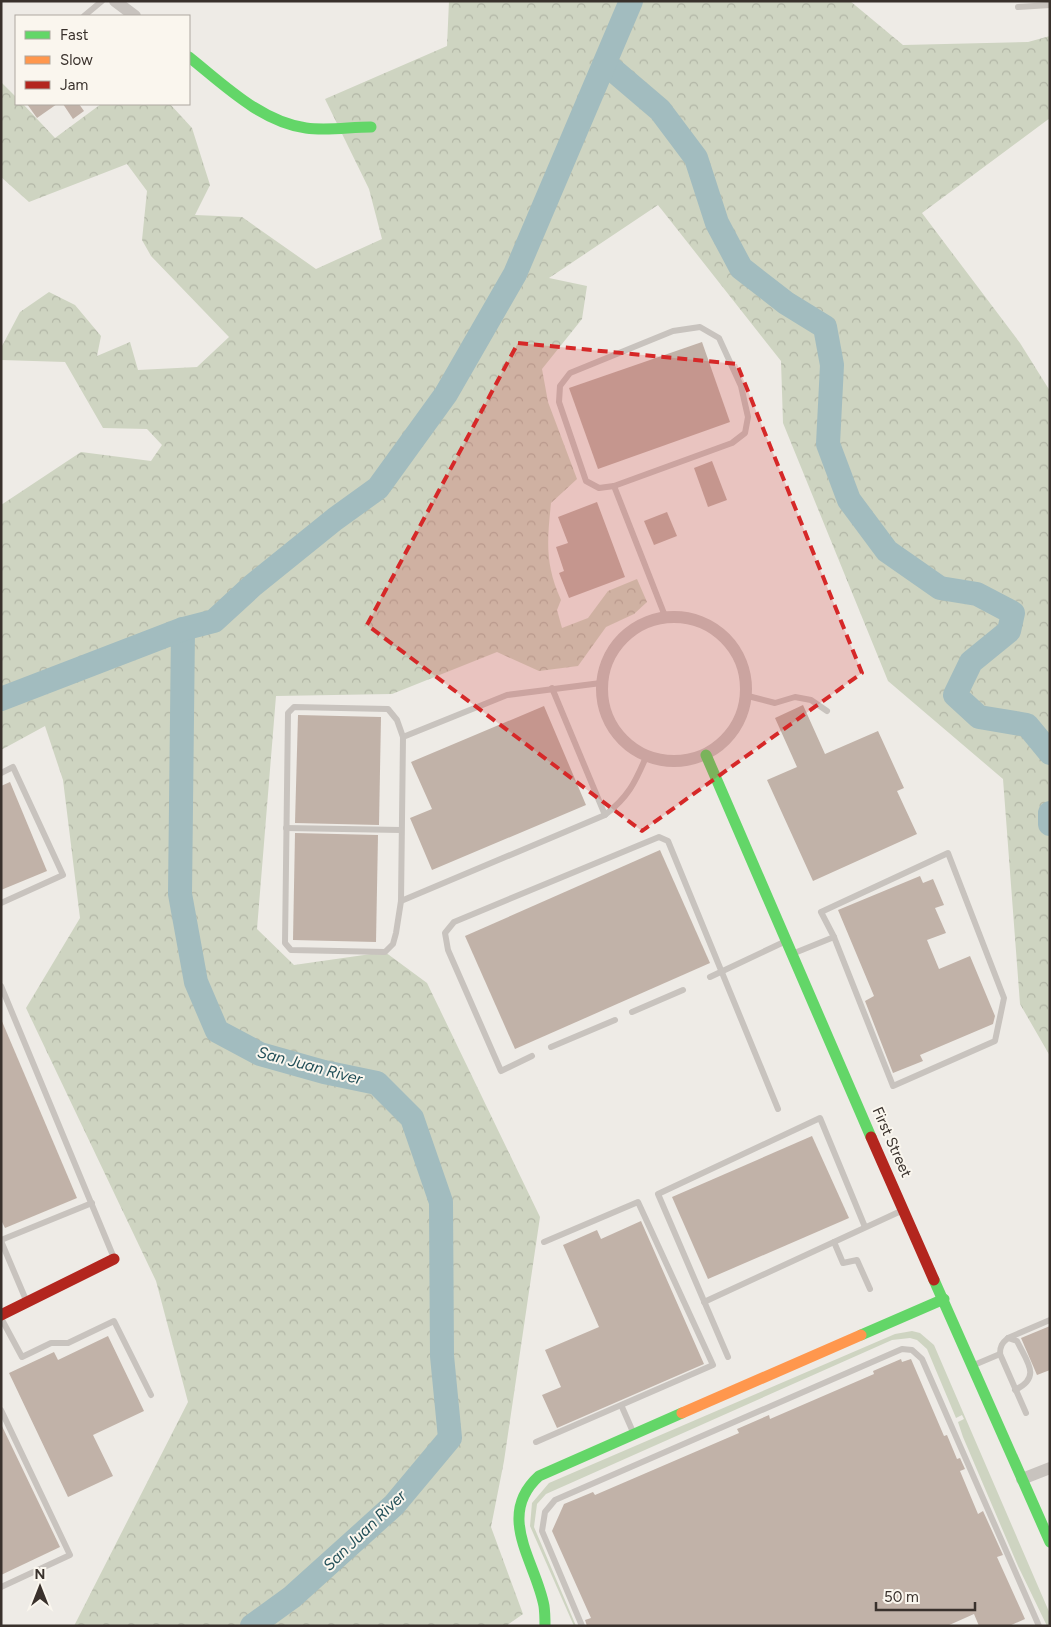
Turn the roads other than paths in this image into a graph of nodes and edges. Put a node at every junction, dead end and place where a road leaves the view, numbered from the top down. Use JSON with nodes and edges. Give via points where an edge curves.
{"nodes":[{"id":1,"x":102,"y":1,"type":"edge"},
{"id":2,"x":115,"y":1,"type":"edge"},
{"id":3,"x":1050,"y":5,"type":"edge"},
{"id":4,"x":1018,"y":7,"type":"dead end"},
{"id":5,"x":85,"y":15,"type":"edge"},
{"id":6,"x":134,"y":15,"type":"edge"},
{"id":7,"x":190,"y":58,"type":"edge"},
{"id":8,"x":371,"y":126,"type":"dead end"},
{"id":9,"x":614,"y":486,"type":"junction"},
{"id":10,"x":665,"y":616,"type":"junction"},
{"id":11,"x":601,"y":683,"type":"junction"},
{"id":12,"x":552,"y":688,"type":"junction"},
{"id":13,"x":748,"y":696,"type":"junction"},
{"id":14,"x":827,"y":711,"type":"dead end"},
{"id":15,"x":403,"y":738,"type":"junction"},
{"id":16,"x":706,"y":755,"type":"junction"},
{"id":17,"x":646,"y":756,"type":"junction"},
{"id":18,"x":1,"y":773,"type":"edge"},
{"id":19,"x":605,"y":815,"type":"junction"},
{"id":20,"x":286,"y":828,"type":"junction"},
{"id":21,"x":401,"y":830,"type":"junction"},
{"id":22,"x":401,"y":901,"type":"junction"},
{"id":23,"x":1,"y":903,"type":"edge"},
{"id":24,"x":834,"y":937,"type":"junction"},
{"id":25,"x":785,"y":942,"type":"junction"},
{"id":26,"x":791,"y":955,"type":"junction"},
{"id":27,"x":722,"y":972,"type":"junction"},
{"id":28,"x":710,"y":977,"type":"dead end"},
{"id":29,"x":1,"y":986,"type":"edge"},
{"id":30,"x":683,"y":990,"type":"dead end"},
{"id":31,"x":5,"y":1002,"type":"edge"},
{"id":32,"x":632,"y":1012,"type":"dead end"},
{"id":33,"x":615,"y":1020,"type":"dead end"},
{"id":34,"x":551,"y":1047,"type":"dead end"},
{"id":35,"x":532,"y":1056,"type":"dead end"},
{"id":36,"x":778,"y":1109,"type":"dead end"},
{"id":37,"x":92,"y":1203,"type":"junction"},
{"id":38,"x":904,"y":1209,"type":"junction"},
{"id":39,"x":865,"y":1227,"type":"junction"},
{"id":40,"x":1,"y":1241,"type":"edge"},
{"id":41,"x":544,"y":1242,"type":"dead end"},
{"id":42,"x":834,"y":1242,"type":"junction"},
{"id":43,"x":114,"y":1259,"type":"joint"},
{"id":44,"x":870,"y":1289,"type":"dead end"},
{"id":45,"x":944,"y":1299,"type":"junction"},
{"id":46,"x":26,"y":1301,"type":"junction"},
{"id":47,"x":704,"y":1302,"type":"junction"},
{"id":48,"x":1,"y":1316,"type":"edge"},
{"id":49,"x":1050,"y":1320,"type":"edge"},
{"id":50,"x":1008,"y":1338,"type":"junction"},
{"id":51,"x":1000,"y":1354,"type":"junction"},
{"id":52,"x":728,"y":1357,"type":"dead end"},
{"id":53,"x":973,"y":1365,"type":"junction"},
{"id":54,"x":1015,"y":1390,"type":"junction"},
{"id":55,"x":151,"y":1395,"type":"dead end"},
{"id":56,"x":622,"y":1407,"type":"junction"},
{"id":57,"x":1,"y":1410,"type":"edge"},
{"id":58,"x":1026,"y":1413,"type":"dead end"},
{"id":59,"x":633,"y":1433,"type":"junction"},
{"id":60,"x":536,"y":1442,"type":"dead end"},
{"id":61,"x":1050,"y":1468,"type":"edge"},
{"id":62,"x":1022,"y":1480,"type":"junction"},
{"id":63,"x":1050,"y":1542,"type":"edge"},
{"id":64,"x":1,"y":1587,"type":"edge"},
{"id":65,"x":545,"y":1626,"type":"edge"},
{"id":66,"x":582,"y":1626,"type":"edge"},
{"id":67,"x":1039,"y":1626,"type":"edge"}],
"edges":[{"from":1,"to":5,"type":"lane"},
{"from":2,"to":6,"type":"street"},
{"from":3,"to":4,"type":"lane"},
{"from":7,"to":8,"type":"street","via":[[284,124],[305,128]]},
{"from":9,"to":9,"type":"lane","via":[[732,443],[744,433],[748,417],[741,386],[719,338],[700,328],[673,331],[570,373],[560,386],[559,402],[586,481],[599,488]]},
{"from":9,"to":10,"type":"lane"},
{"from":10,"to":11,"type":"street","via":[[634,628],[622,639],[611,651]]},
{"from":10,"to":13,"type":"street","via":[[691,618],[715,628],[734,646],[745,670]]},
{"from":11,"to":12,"type":"lane"},
{"from":11,"to":17,"type":"street","via":[[604,713],[621,739]]},
{"from":12,"to":15,"type":"lane","via":[[507,695]]},
{"from":12,"to":19,"type":"lane"},
{"from":13,"to":14,"type":"lane","via":[[775,702],[795,697],[811,700]]},
{"from":13,"to":16,"type":"street","via":[[734,731]]},
{"from":15,"to":20,"type":"lane","via":[[397,720],[388,709],[294,707],[288,713]]},
{"from":15,"to":21,"type":"lane"},
{"from":16,"to":17,"type":"street","via":[[676,762]]},
{"from":16,"to":25,"type":"street","name":"First Street"},
{"from":17,"to":19,"type":"lane","via":[[634,785],[621,803]]},
{"from":18,"to":23,"type":"lane","via":[[13,768],[63,875]]},
{"from":19,"to":22,"type":"lane"},
{"from":20,"to":21,"type":"lane"},
{"from":20,"to":22,"type":"lane","via":[[285,944],[291,950],[385,952],[394,938]]},
{"from":21,"to":22,"type":"lane"},
{"from":24,"to":24,"type":"lane","via":[[821,912],[948,853],[1004,998],[995,1041],[893,1086]]},
{"from":24,"to":26,"type":"lane"},
{"from":25,"to":26,"type":"street","name":"First Street"},
{"from":25,"to":27,"type":"lane"},
{"from":26,"to":38,"type":"street","name":"First Street"},
{"from":27,"to":28,"type":"lane"},
{"from":27,"to":35,"type":"lane","via":[[668,841],[659,836],[454,922],[445,932],[448,950],[501,1071]]},
{"from":27,"to":36,"type":"lane"},
{"from":29,"to":31,"type":"lane"},
{"from":30,"to":32,"type":"lane"},
{"from":31,"to":37,"type":"lane"},
{"from":33,"to":34,"type":"lane"},
{"from":37,"to":40,"type":"lane"},
{"from":37,"to":43,"type":"lane"},
{"from":38,"to":39,"type":"lane"},
{"from":38,"to":45,"type":"street","name":"First Street"},
{"from":39,"to":42,"type":"lane"},
{"from":39,"to":47,"type":"lane","via":[[820,1118],[658,1194]]},
{"from":40,"to":46,"type":"lane"},
{"from":41,"to":56,"type":"lane","via":[[638,1202],[713,1365]]},
{"from":42,"to":44,"type":"lane","via":[[843,1263],[857,1260]]},
{"from":42,"to":47,"type":"lane"},
{"from":43,"to":46,"type":"street"},
{"from":45,"to":53,"type":"street","name":"First Street"},
{"from":45,"to":59,"type":"street"},
{"from":46,"to":48,"type":"street"},
{"from":47,"to":52,"type":"lane"},
{"from":48,"to":55,"type":"lane","via":[[22,1358],[51,1344],[68,1343],[114,1321]]},
{"from":49,"to":50,"type":"lane"},
{"from":50,"to":51,"type":"lane","via":[[1002,1343]]},
{"from":50,"to":54,"type":"lane","via":[[1018,1341],[1031,1372],[1031,1379],[1026,1385]]},
{"from":51,"to":53,"type":"lane"},
{"from":51,"to":54,"type":"lane"},
{"from":53,"to":62,"type":"street","name":"First Street"},
{"from":54,"to":58,"type":"lane"},
{"from":56,"to":59,"type":"lane"},
{"from":56,"to":60,"type":"lane"},
{"from":57,"to":64,"type":"lane","via":[[70,1555]]},
{"from":59,"to":65,"type":"street","via":[[539,1476],[524,1492],[519,1527],[544,1606]]},
{"from":61,"to":62,"type":"street"},
{"from":62,"to":63,"type":"street","name":"First Street"},
{"from":66,"to":67,"type":"lane","via":[[542,1531],[545,1512],[555,1500],[893,1351],[907,1349],[922,1359]]}]}
